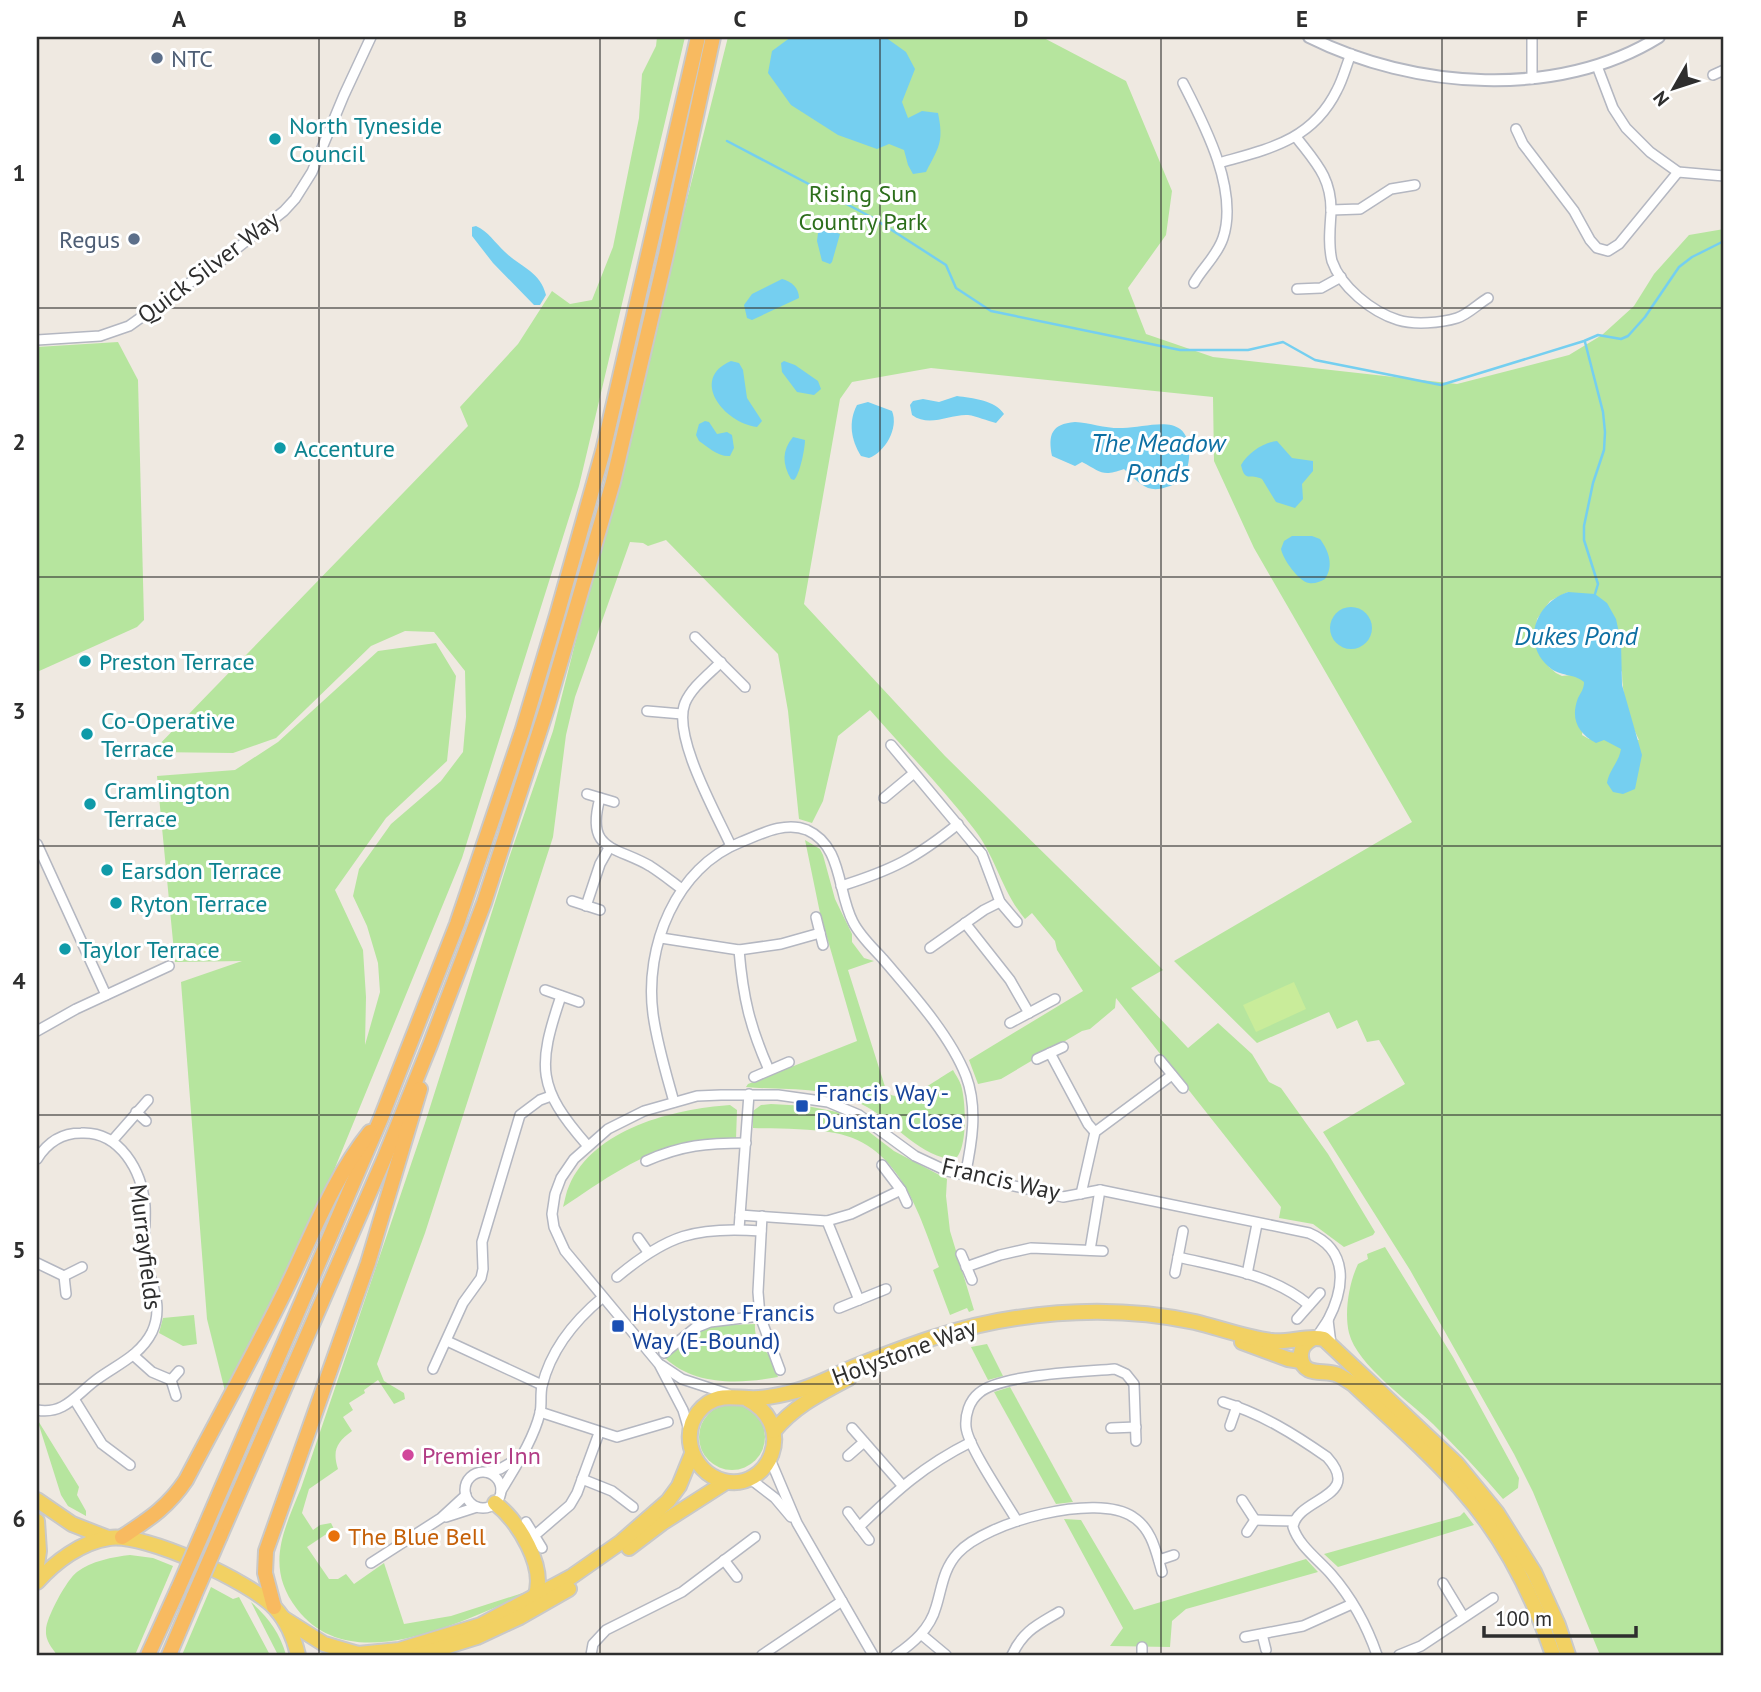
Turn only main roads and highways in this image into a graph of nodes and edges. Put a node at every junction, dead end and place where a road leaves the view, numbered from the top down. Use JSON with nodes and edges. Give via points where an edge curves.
{"nodes":[{"id":1,"x":698,"y":37,"type":"edge"},
{"id":2,"x":713,"y":37,"type":"edge"},
{"id":3,"x":430,"y":1045,"type":"junction"},
{"id":4,"x":381,"y":1118,"type":"junction"},
{"id":5,"x":1314,"y":1338,"type":"junction"},
{"id":6,"x":1333,"y":1347,"type":"junction"},
{"id":7,"x":1301,"y":1361,"type":"junction"},
{"id":8,"x":1325,"y":1371,"type":"junction"},
{"id":9,"x":740,"y":1397,"type":"junction"},
{"id":10,"x":774,"y":1431,"type":"junction"},
{"id":11,"x":692,"y":1454,"type":"junction"},
{"id":12,"x":726,"y":1482,"type":"junction"},
{"id":13,"x":498,"y":1497,"type":"road end"},
{"id":14,"x":37,"y":1500,"type":"edge"},
{"id":15,"x":37,"y":1521,"type":"edge"},
{"id":16,"x":115,"y":1538,"type":"junction"},
{"id":17,"x":37,"y":1565,"type":"edge"},
{"id":18,"x":37,"y":1582,"type":"edge"},
{"id":19,"x":535,"y":1597,"type":"junction"},
{"id":20,"x":279,"y":1613,"type":"junction"},
{"id":21,"x":148,"y":1655,"type":"edge"},
{"id":22,"x":169,"y":1655,"type":"edge"},
{"id":23,"x":298,"y":1655,"type":"edge"},
{"id":24,"x":419,"y":1655,"type":"edge"},
{"id":25,"x":1553,"y":1655,"type":"edge"},
{"id":26,"x":1567,"y":1655,"type":"edge"}],
"edges":[{"from":1,"to":4,"type":"highway","via":[[603,451],[557,615],[457,924]]},
{"from":2,"to":3,"type":"highway","via":[[613,482],[484,903]]},
{"from":3,"to":20,"type":"highway","via":[[368,1263],[266,1551],[265,1573]]},
{"from":3,"to":22,"type":"highway","bridge":true},
{"from":4,"to":16,"type":"highway","via":[[356,1149],[186,1480],[161,1511]]},
{"from":4,"to":21,"type":"highway","bridge":true},
{"from":5,"to":6,"type":"main road","name":"Holystone Way"},
{"from":5,"to":7,"type":"main road","via":[[1302,1348]]},
{"from":5,"to":9,"type":"main road","name":"Holystone Way","via":[[1273,1341],[1157,1315],[1066,1312],[972,1325],[915,1342],[798,1391]]},
{"from":6,"to":8,"type":"main road","via":[[1333,1365]]},
{"from":6,"to":26,"type":"main road","name":"Holystone Way","via":[[1456,1463],[1497,1513],[1534,1572]]},
{"from":7,"to":8,"type":"main road","name":"Holystone Way","via":[[1311,1371]]},
{"from":7,"to":10,"type":"main road","name":"Holystone Way","via":[[1162,1323],[1102,1318],[1019,1323],[926,1346],[850,1378],[807,1400]]},
{"from":8,"to":25,"type":"main road","name":"Holystone Way","via":[[1353,1384],[1462,1489],[1522,1579]]},
{"from":9,"to":10,"type":"main road","via":[[764,1411]]},
{"from":9,"to":11,"type":"main road","name":"Holystone Way","via":[[720,1398],[698,1412],[690,1432]]},
{"from":10,"to":12,"type":"main road","via":[[770,1459],[761,1470],[749,1478]]},
{"from":11,"to":12,"type":"main road","via":[[711,1476]]},
{"from":11,"to":19,"type":"main road","via":[[679,1486],[653,1517],[571,1577]]},
{"from":12,"to":24,"type":"main road","via":[[532,1610],[477,1637]]},
{"from":13,"to":19,"type":"main road","via":[[536,1563]]},
{"from":14,"to":16,"type":"main road","via":[[72,1524]]},
{"from":15,"to":17,"type":"main road"},
{"from":16,"to":18,"type":"main road","via":[[70,1554]]},
{"from":16,"to":20,"type":"main road","via":[[159,1546],[237,1581]]},
{"from":19,"to":20,"type":"main road","via":[[481,1625],[377,1654],[339,1650],[307,1635]]},
{"from":20,"to":23,"type":"main road"}]}
